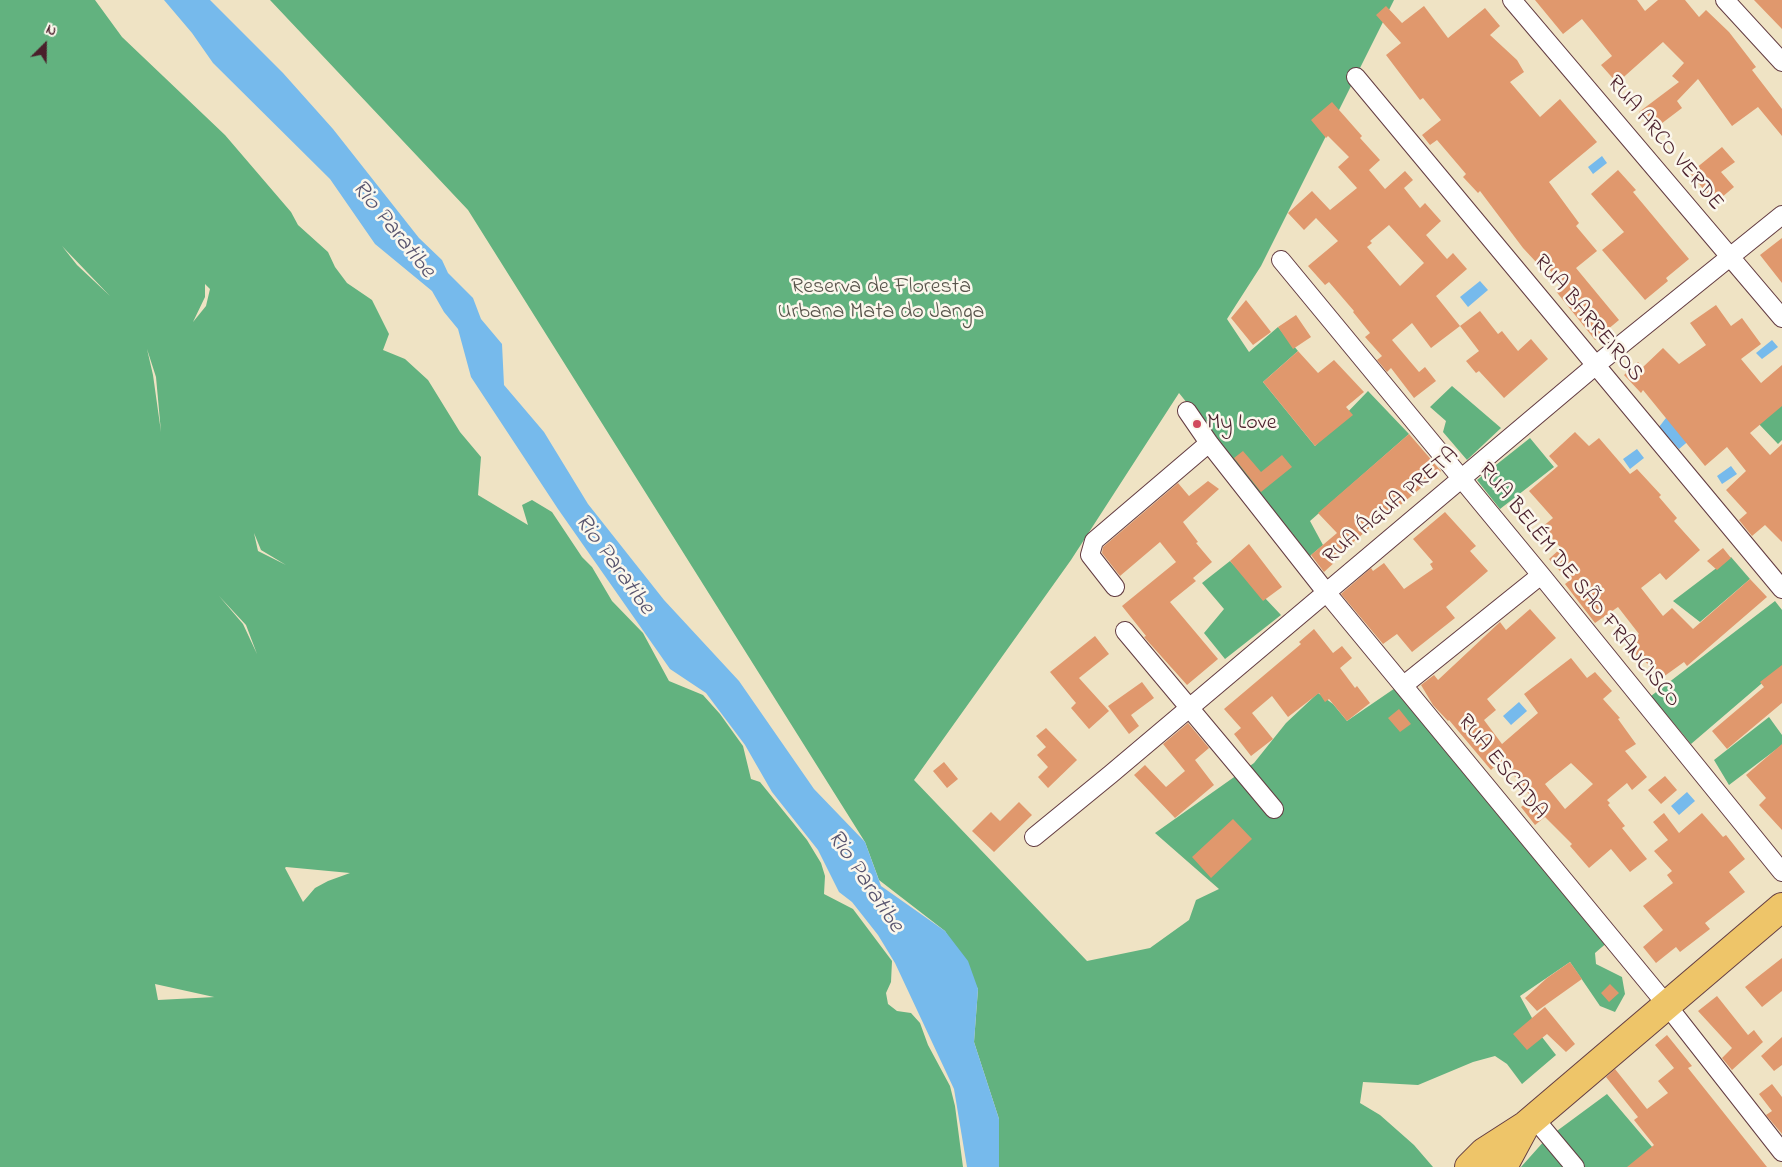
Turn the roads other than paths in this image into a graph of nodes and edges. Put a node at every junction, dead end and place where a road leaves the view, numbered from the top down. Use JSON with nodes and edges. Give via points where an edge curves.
{"nodes":[{"id":1,"x":1512,"y":0,"type":"edge"},
{"id":2,"x":1725,"y":0,"type":"edge"},
{"id":3,"x":1782,"y":62,"type":"edge"},
{"id":4,"x":1356,"y":78,"type":"dead end"},
{"id":5,"x":1782,"y":215,"type":"edge"},
{"id":6,"x":1732,"y":258,"type":"junction"},
{"id":7,"x":1281,"y":260,"type":"dead end"},
{"id":8,"x":1782,"y":318,"type":"edge"},
{"id":9,"x":1596,"y":365,"type":"junction"},
{"id":10,"x":1187,"y":411,"type":"dead end"},
{"id":11,"x":1209,"y":443,"type":"junction"},
{"id":12,"x":1461,"y":479,"type":"junction"},
{"id":13,"x":1541,"y":575,"type":"junction"},
{"id":14,"x":1115,"y":587,"type":"dead end"},
{"id":15,"x":1782,"y":589,"type":"edge"},
{"id":16,"x":1326,"y":592,"type":"junction"},
{"id":17,"x":1125,"y":631,"type":"dead end"},
{"id":18,"x":1404,"y":685,"type":"junction"},
{"id":19,"x":1190,"y":706,"type":"junction"},
{"id":20,"x":1274,"y":809,"type":"dead end"},
{"id":21,"x":1034,"y":837,"type":"dead end"},
{"id":22,"x":1782,"y":872,"type":"edge"},
{"id":23,"x":1782,"y":907,"type":"edge"},
{"id":24,"x":1666,"y":1004,"type":"junction"},
{"id":25,"x":1530,"y":1121,"type":"junction"},
{"id":26,"x":1782,"y":1152,"type":"edge"},
{"id":27,"x":1469,"y":1167,"type":"edge"},
{"id":28,"x":1503,"y":1167,"type":"edge"},
{"id":29,"x":1575,"y":1167,"type":"edge"}],
"edges":[{"from":1,"to":6,"type":"street","name":"RUA ARCO VERDE"},
{"from":2,"to":3,"type":"street"},
{"from":4,"to":9,"type":"street","name":"RUA BARREIROS"},
{"from":5,"to":6,"type":"street","name":"RUA ÁGUA PRETA"},
{"from":6,"to":8,"type":"street","name":"RUA ARCO VERDE"},
{"from":6,"to":9,"type":"street","name":"RUA ÁGUA PRETA"},
{"from":7,"to":12,"type":"street","name":"RUA BELÉM DE SÃO FRANCISCO"},
{"from":9,"to":12,"type":"street","name":"RUA ÁGUA PRETA"},
{"from":9,"to":15,"type":"street","name":"RUA BARREIROS"},
{"from":10,"to":11,"type":"street","name":"RUA ESCADA"},
{"from":11,"to":14,"type":"street","via":[[1090,547],[1090,555]]},
{"from":11,"to":16,"type":"street","name":"RUA ESCADA"},
{"from":12,"to":13,"type":"street","name":"RUA BELÉM DE SÃO FRANCISCO"},
{"from":12,"to":16,"type":"street","name":"RUA ÁGUA PRETA"},
{"from":13,"to":18,"type":"street"},
{"from":13,"to":22,"type":"street","name":"RUA BELÉM DE SÃO FRANCISCO"},
{"from":16,"to":18,"type":"street","name":"RUA ESCADA"},
{"from":16,"to":19,"type":"street","name":"RUA ÁGUA PRETA"},
{"from":17,"to":19,"type":"street"},
{"from":18,"to":24,"type":"street","name":"RUA ESCADA"},
{"from":19,"to":20,"type":"street"},
{"from":19,"to":21,"type":"street","name":"RUA ÁGUA PRETA"},
{"from":23,"to":24,"type":"main road"},
{"from":24,"to":25,"type":"main road"},
{"from":24,"to":26,"type":"street","name":"RUA ESCADA"},
{"from":25,"to":27,"type":"main road","via":[[1484,1152]]},
{"from":25,"to":28,"type":"main road"},
{"from":25,"to":29,"type":"street"}]}
